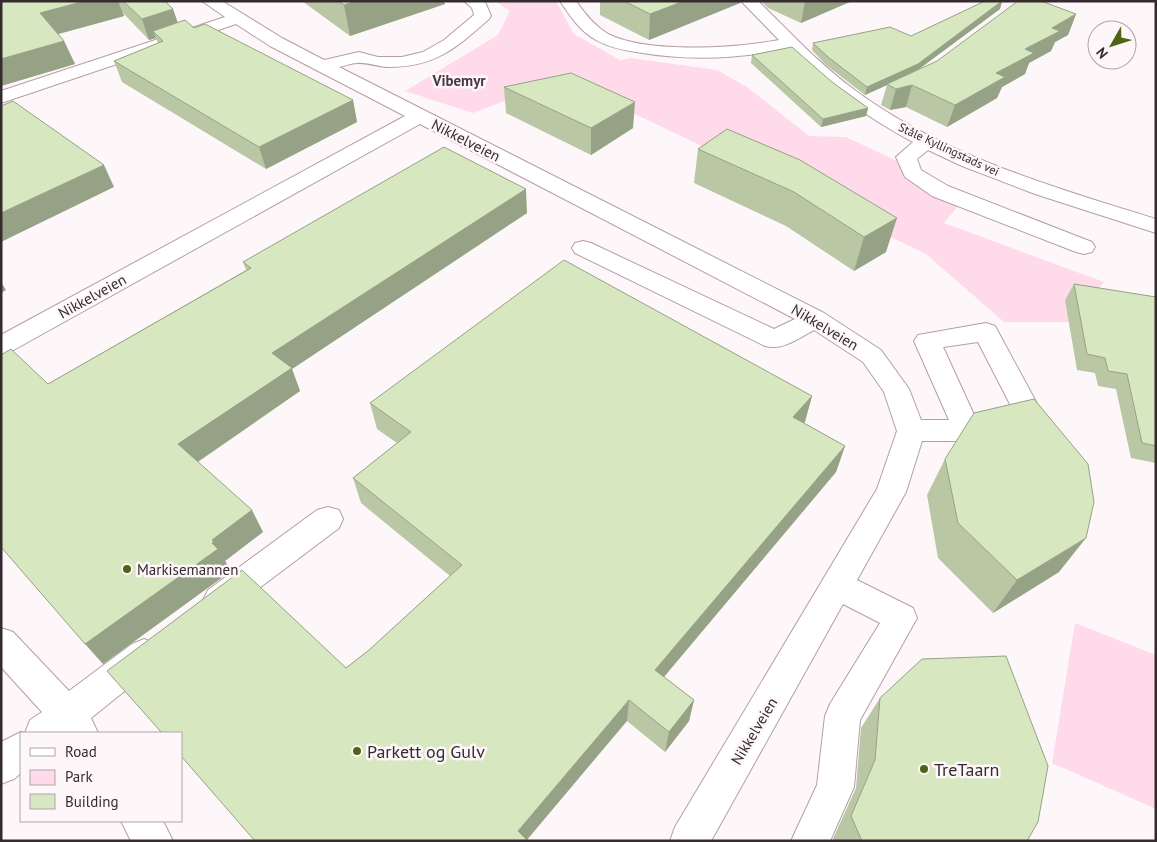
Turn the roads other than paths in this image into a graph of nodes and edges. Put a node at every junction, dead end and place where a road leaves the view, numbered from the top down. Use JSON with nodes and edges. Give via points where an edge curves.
{"nodes":[{"id":1,"x":210,"y":1,"type":"edge"},
{"id":2,"x":472,"y":1,"type":"edge"},
{"id":3,"x":568,"y":1,"type":"edge"},
{"id":4,"x":749,"y":1,"type":"edge"},
{"id":5,"x":236,"y":18,"type":"junction"},
{"id":6,"x":792,"y":43,"type":"junction"},
{"id":7,"x":322,"y":66,"type":"junction"},
{"id":8,"x":1,"y":96,"type":"edge"},
{"id":9,"x":419,"y":116,"type":"junction"},
{"id":10,"x":924,"y":141,"type":"junction"},
{"id":11,"x":1156,"y":226,"type":"edge"},
{"id":12,"x":1084,"y":247,"type":"dead end"},
{"id":13,"x":583,"y":248,"type":"dead end"},
{"id":14,"x":814,"y":318,"type":"junction"},
{"id":15,"x":1,"y":346,"type":"edge"},
{"id":16,"x":911,"y":431,"type":"junction"},
{"id":17,"x":1048,"y":449,"type":"edge"},
{"id":18,"x":328,"y":520,"type":"dead end"},
{"id":19,"x":836,"y":585,"type":"junction"},
{"id":20,"x":1,"y":643,"type":"edge"},
{"id":21,"x":63,"y":727,"type":"edge"},
{"id":22,"x":20,"y":751,"type":"edge"},
{"id":23,"x":1,"y":766,"type":"edge"},
{"id":24,"x":141,"y":822,"type":"edge"},
{"id":25,"x":154,"y":841,"type":"edge"},
{"id":26,"x":688,"y":841,"type":"edge"},
{"id":27,"x":810,"y":841,"type":"edge"}],
"edges":[{"from":1,"to":5,"type":"street","name":"Nikkelveien"},
{"from":2,"to":7,"type":"street","via":[[478,4],[483,16],[450,44],[429,56],[402,62],[378,62],[359,57]]},
{"from":3,"to":6,"type":"street","via":[[584,23],[597,34],[612,42],[646,49],[705,54]]},
{"from":4,"to":6,"type":"street","name":"Ståle Kyllingstads vei"},
{"from":5,"to":7,"type":"street","name":"Nikkelveien"},
{"from":5,"to":8,"type":"street"},
{"from":6,"to":10,"type":"street","name":"Ståle Kyllingstads vei","via":[[836,84],[871,101]]},
{"from":7,"to":9,"type":"street","name":"Nikkelveien"},
{"from":9,"to":14,"type":"street","name":"Nikkelveien"},
{"from":9,"to":15,"type":"street","name":"Nikkelveien"},
{"from":10,"to":11,"type":"street","name":"Ståle Kyllingstads vei","via":[[1036,187]]},
{"from":10,"to":12,"type":"street","via":[[919,149],[906,157],[912,173],[940,191]]},
{"from":13,"to":14,"type":"street","via":[[774,340]]},
{"from":14,"to":16,"type":"street","name":"Nikkelveien","via":[[872,356],[896,389]]},
{"from":16,"to":17,"type":"street","via":[[967,430],[927,341],[986,332]]},
{"from":16,"to":19,"type":"street","name":"Nikkelveien","via":[[891,492]]},
{"from":18,"to":21,"type":"street","via":[[183,626]]},
{"from":19,"to":26,"type":"street","name":"Nikkelveien"},
{"from":19,"to":27,"type":"street","via":[[901,618],[843,716],[836,787]]},
{"from":20,"to":21,"type":"street"},
{"from":22,"to":23,"type":"street"},
{"from":24,"to":25,"type":"street"}]}
